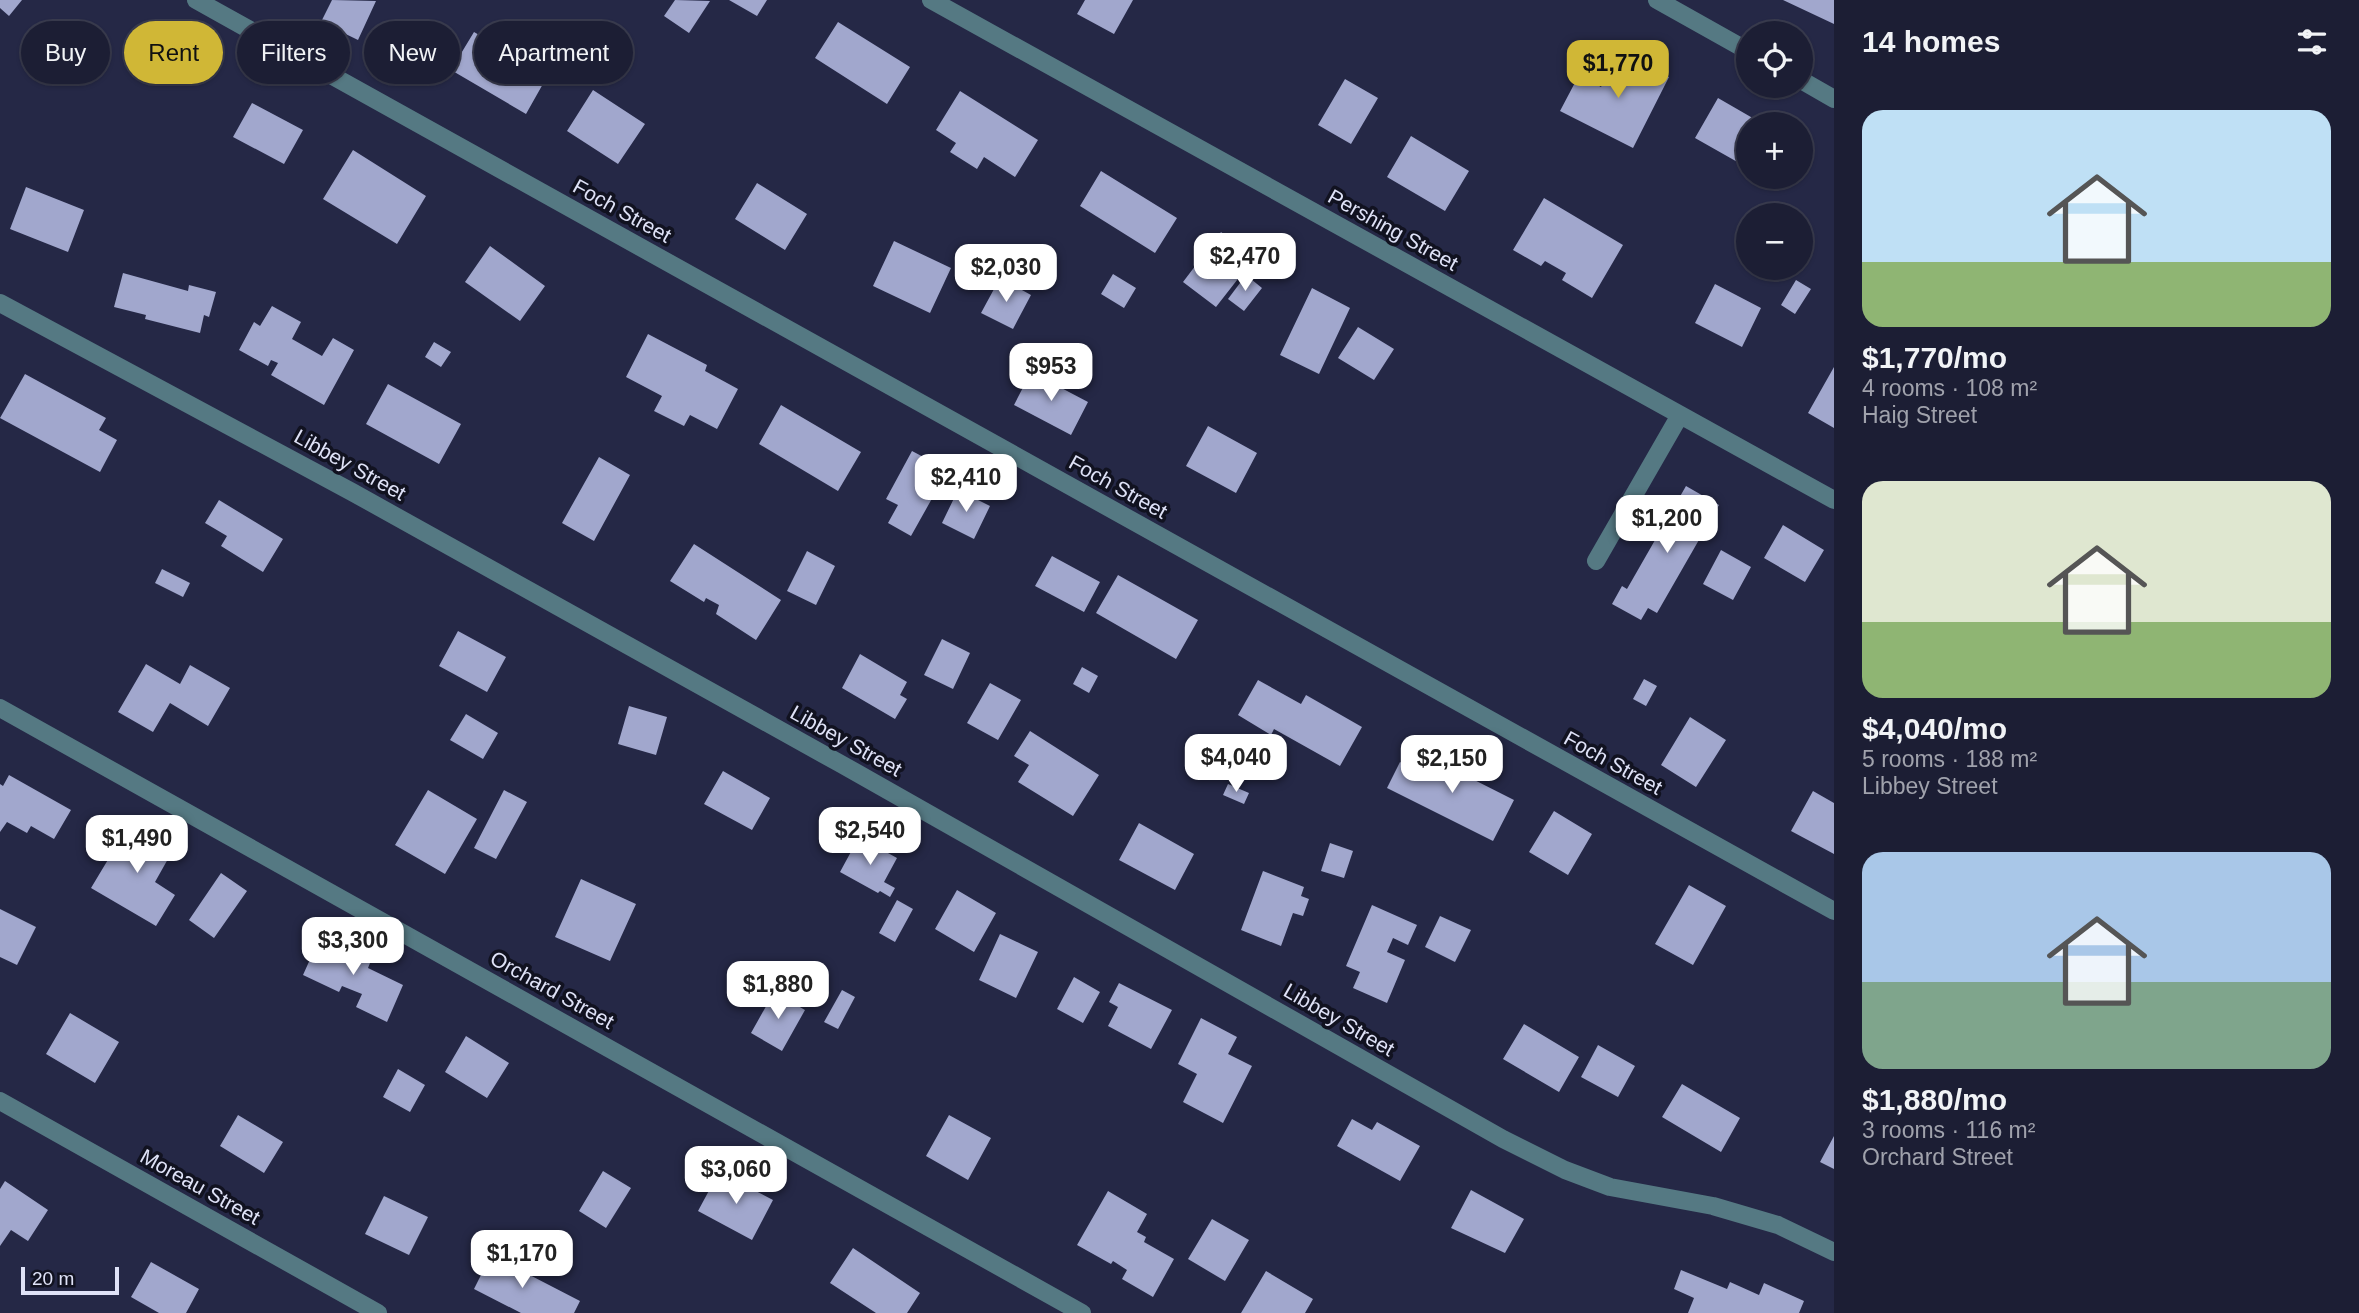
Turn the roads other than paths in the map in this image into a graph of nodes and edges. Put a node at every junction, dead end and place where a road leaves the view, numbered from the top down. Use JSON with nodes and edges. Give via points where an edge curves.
{"nodes":[{"id":1,"x":196,"y":0,"type":"edge"},
{"id":2,"x":930,"y":0,"type":"edge"},
{"id":3,"x":1657,"y":0,"type":"edge"},
{"id":4,"x":1736,"y":44,"type":"edge"},
{"id":5,"x":1813,"y":87,"type":"edge"},
{"id":6,"x":1834,"y":99,"type":"edge"},
{"id":7,"x":0,"y":303,"type":"edge"},
{"id":8,"x":1680,"y":415,"type":"junction"},
{"id":9,"x":1834,"y":500,"type":"edge"},
{"id":10,"x":1596,"y":561,"type":"dead end"},
{"id":11,"x":0,"y":708,"type":"edge"},
{"id":12,"x":1834,"y":911,"type":"edge"},
{"id":13,"x":0,"y":1101,"type":"edge"},
{"id":14,"x":1834,"y":1252,"type":"edge"},
{"id":15,"x":378,"y":1313,"type":"edge"},
{"id":16,"x":1082,"y":1313,"type":"edge"}],
"edges":[{"from":1,"to":12,"type":"street","name":"Foch Street"},
{"from":2,"to":8,"type":"street","name":"Pershing Street"},
{"from":3,"to":4,"type":"street"},
{"from":5,"to":6,"type":"street"},
{"from":7,"to":14,"type":"street","name":"Libbey Street","via":[[352,492],[1503,1139],[1610,1187],[1713,1206],[1778,1225]]},
{"from":8,"to":9,"type":"street","name":"Pershing Street"},
{"from":8,"to":10,"type":"street"},
{"from":11,"to":16,"type":"street","name":"Orchard Street"},
{"from":13,"to":15,"type":"street","name":"Moreau Street"}]}
